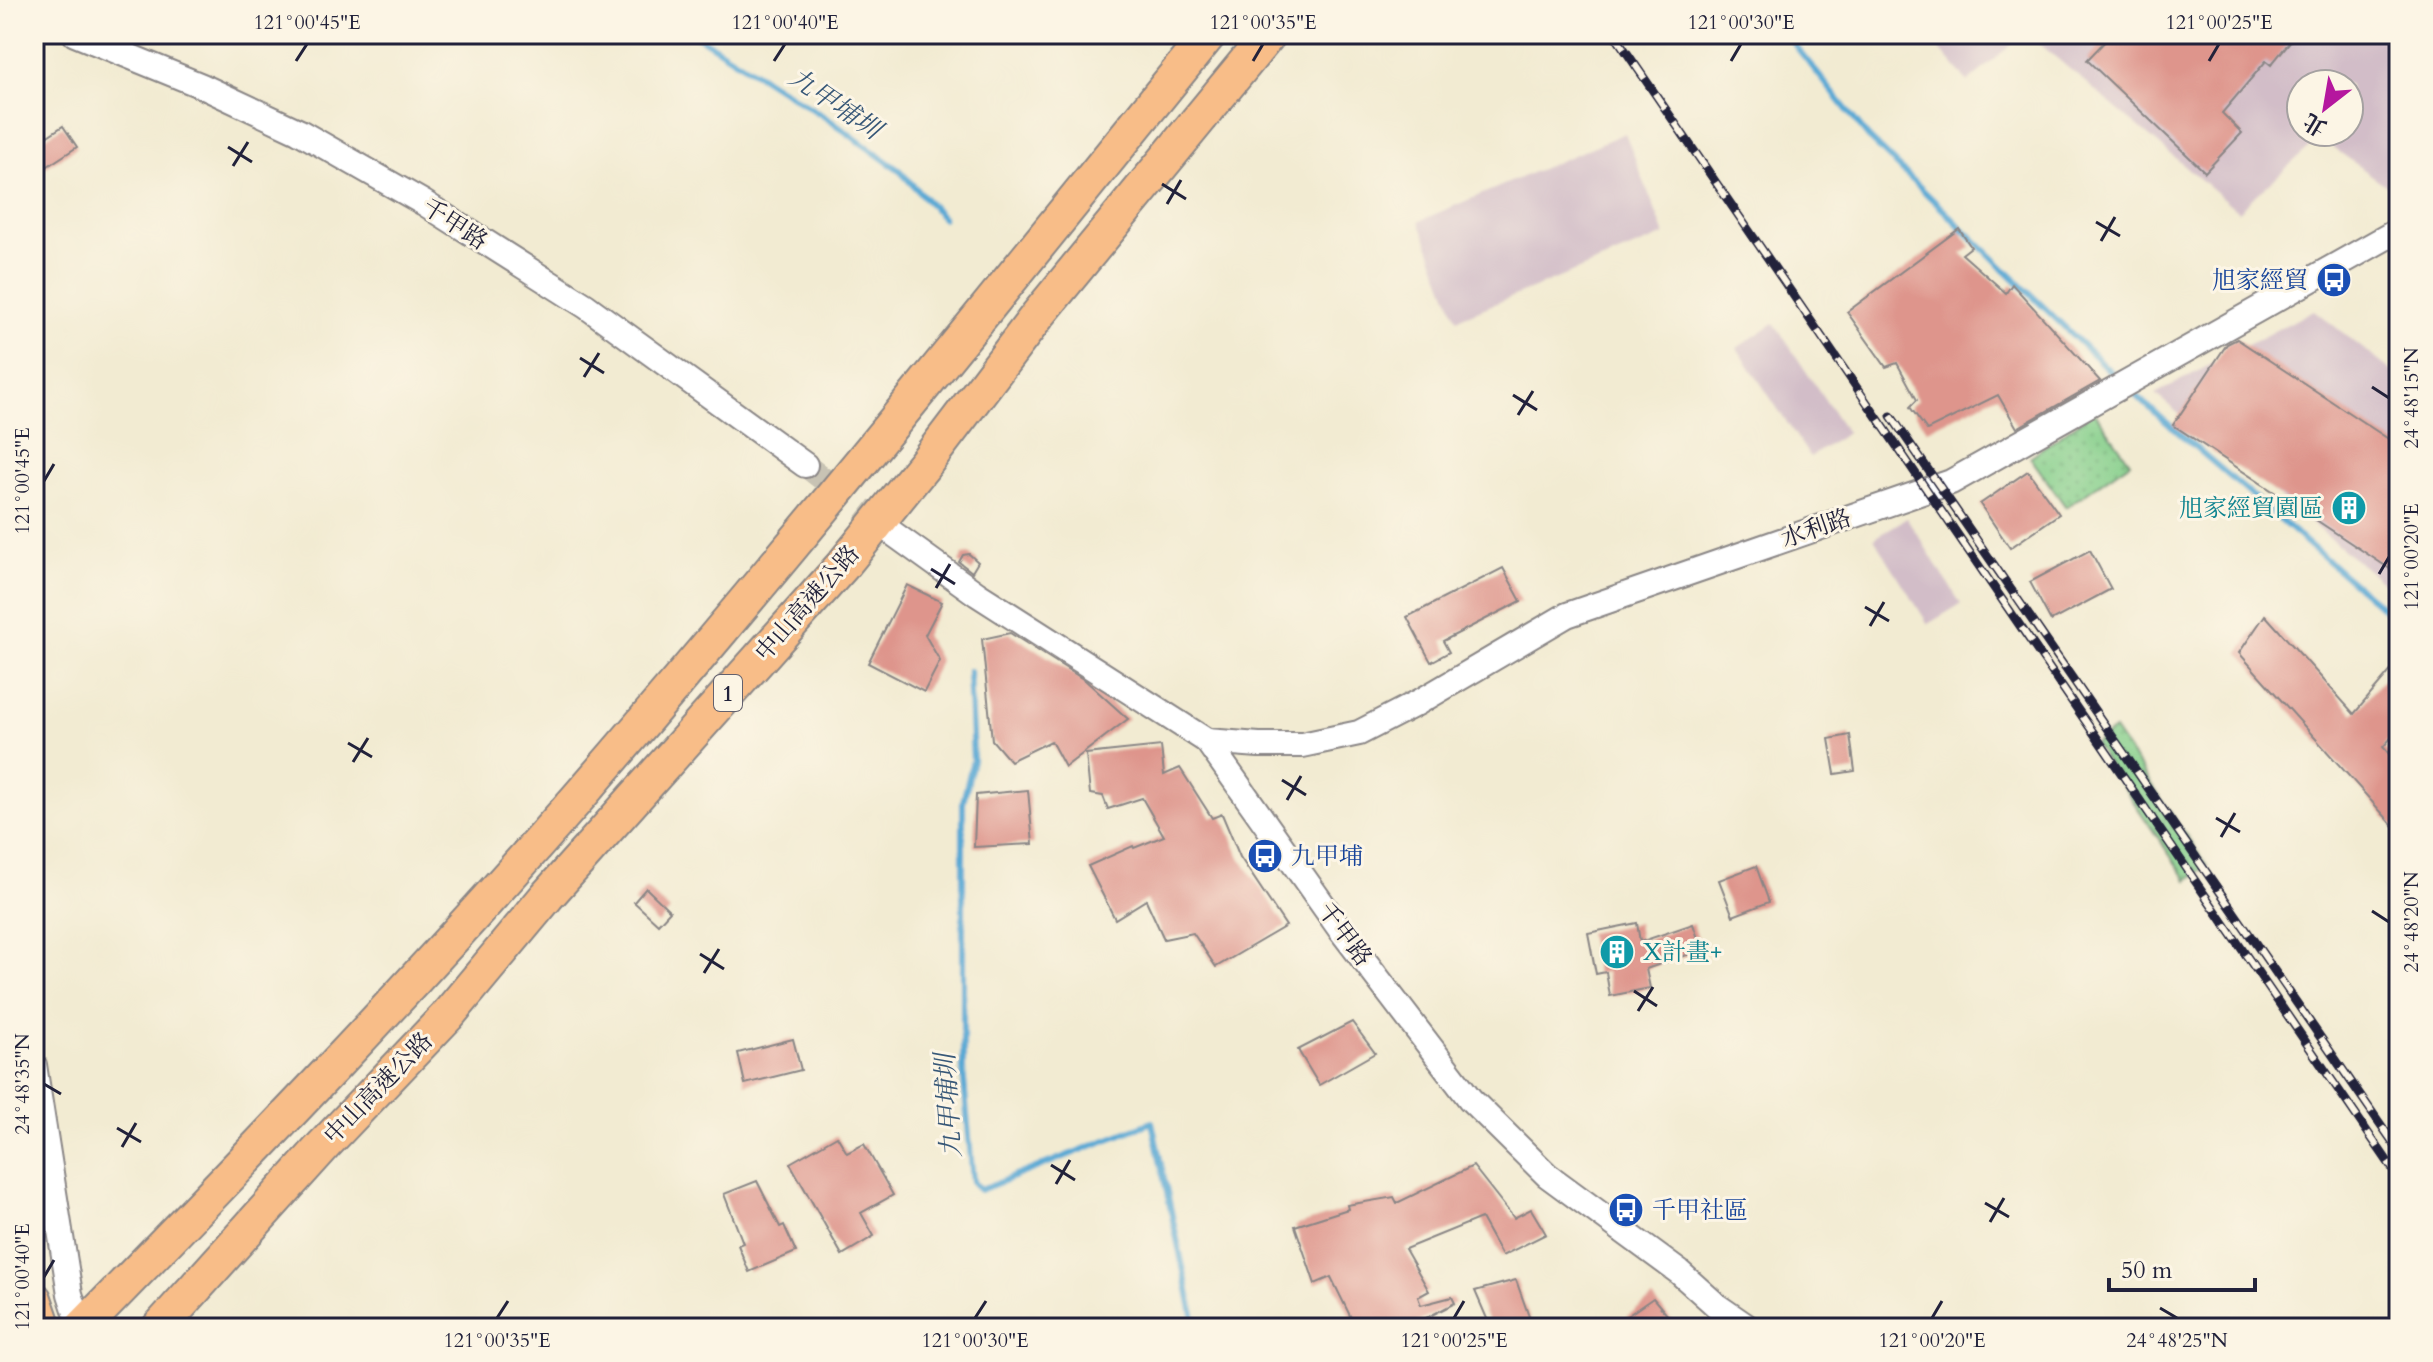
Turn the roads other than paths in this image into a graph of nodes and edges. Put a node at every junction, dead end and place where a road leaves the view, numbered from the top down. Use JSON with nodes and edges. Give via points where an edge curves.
{"nodes":[{"id":1,"x":75,"y":34,"type":"edge"},
{"id":2,"x":1209,"y":34,"type":"edge"},
{"id":3,"x":1269,"y":34,"type":"edge"},
{"id":4,"x":2399,"y":230,"type":"edge"},
{"id":5,"x":805,"y":465,"type":"tunnel mouth"},
{"id":6,"x":891,"y":532,"type":"tunnel mouth"},
{"id":7,"x":1207,"y":741,"type":"junction"},
{"id":8,"x":34,"y":1065,"type":"edge"},
{"id":9,"x":34,"y":1299,"type":"edge"},
{"id":10,"x":1717,"y":1317,"type":"edge"},
{"id":11,"x":44,"y":1328,"type":"edge"},
{"id":12,"x":82,"y":1328,"type":"edge"},
{"id":13,"x":159,"y":1328,"type":"edge"},
{"id":14,"x":1749,"y":1328,"type":"edge"}],
"edges":[{"from":1,"to":5,"type":"street","name":"千甲路","via":[[298,131],[424,203],[586,306]]},
{"from":2,"to":12,"type":"highway","name":"中山高速公路","number":"1","via":[[878,443],[578,798],[340,1059]]},
{"from":3,"to":13,"type":"highway","name":"中山高速公路","number":"1","via":[[1038,315],[843,565],[547,896],[447,1016]]},
{"from":4,"to":7,"type":"street","name":"水利路","via":[[1951,482],[1567,615],[1359,733],[1302,745]]},
{"from":6,"to":7,"type":"street","name":"千甲路","via":[[977,594]]},
{"from":7,"to":10,"type":"street","name":"千甲路","via":[[1340,929],[1470,1099],[1547,1175],[1679,1272]]},
{"from":8,"to":12,"type":"street","via":[[70,1294]]},
{"from":9,"to":11,"type":"highway"},
{"from":10,"to":14,"type":"street","name":"千甲路"}]}
